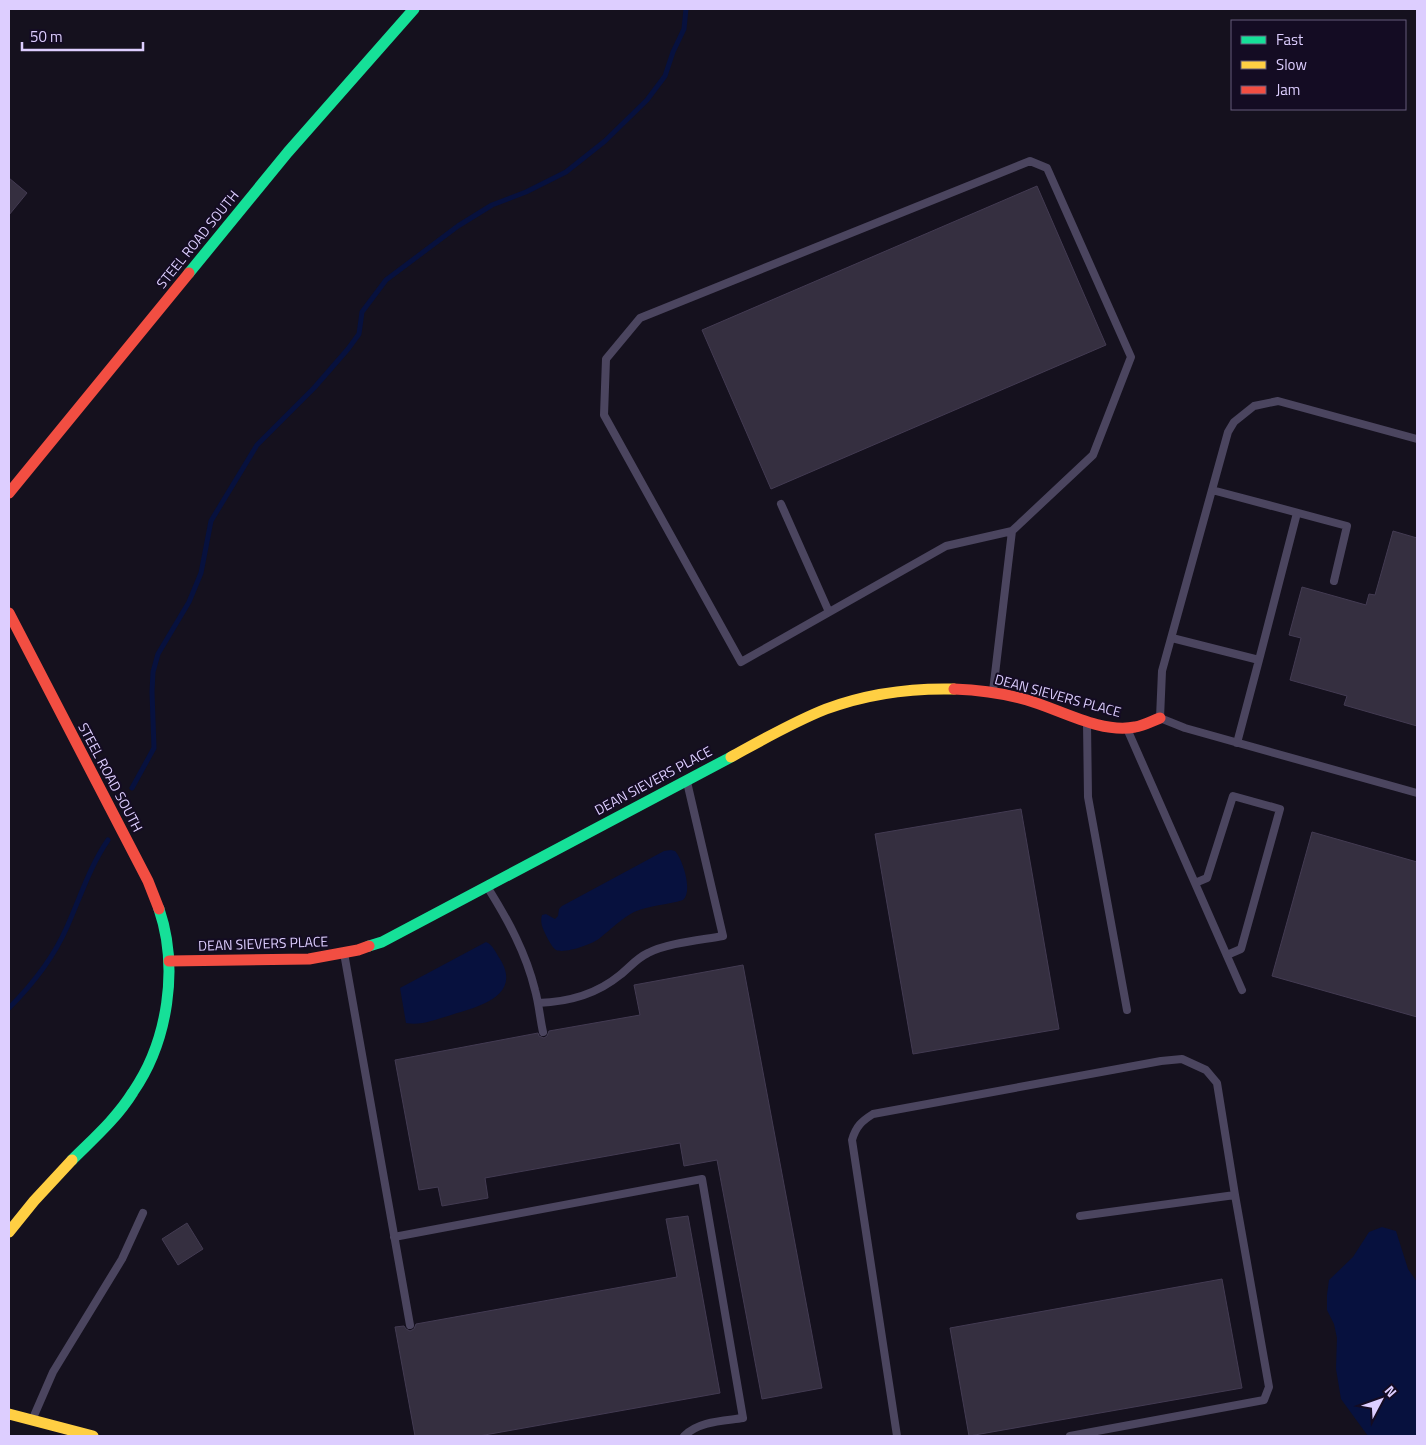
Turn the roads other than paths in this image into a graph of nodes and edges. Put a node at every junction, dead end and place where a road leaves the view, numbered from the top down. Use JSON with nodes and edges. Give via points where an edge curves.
{"nodes":[{"id":1,"x":414,"y":9,"type":"edge"},
{"id":2,"x":1417,"y":439,"type":"edge"},
{"id":3,"x":1212,"y":490,"type":"junction"},
{"id":4,"x":9,"y":493,"type":"edge"},
{"id":5,"x":781,"y":504,"type":"dead end"},
{"id":6,"x":1297,"y":513,"type":"junction"},
{"id":7,"x":1012,"y":531,"type":"junction"},
{"id":8,"x":1334,"y":581,"type":"dead end"},
{"id":9,"x":829,"y":612,"type":"junction"},
{"id":10,"x":9,"y":613,"type":"edge"},
{"id":11,"x":1172,"y":638,"type":"junction"},
{"id":12,"x":1259,"y":660,"type":"junction"},
{"id":13,"x":992,"y":693,"type":"junction"},
{"id":14,"x":1160,"y":718,"type":"junction"},
{"id":15,"x":1087,"y":721,"type":"junction"},
{"id":16,"x":1126,"y":729,"type":"junction"},
{"id":17,"x":1238,"y":743,"type":"junction"},
{"id":18,"x":686,"y":780,"type":"junction"},
{"id":19,"x":1417,"y":793,"type":"edge"},
{"id":20,"x":1195,"y":883,"type":"junction"},
{"id":21,"x":487,"y":886,"type":"junction"},
{"id":22,"x":344,"y":953,"type":"junction"},
{"id":23,"x":1227,"y":954,"type":"junction"},
{"id":24,"x":169,"y":961,"type":"junction"},
{"id":25,"x":1242,"y":990,"type":"dead end"},
{"id":26,"x":538,"y":1003,"type":"junction"},
{"id":27,"x":1127,"y":1010,"type":"dead end"},
{"id":28,"x":542,"y":1032,"type":"dead end"},
{"id":29,"x":1235,"y":1195,"type":"junction"},
{"id":30,"x":143,"y":1212,"type":"dead end"},
{"id":31,"x":1080,"y":1216,"type":"dead end"},
{"id":32,"x":9,"y":1232,"type":"edge"},
{"id":33,"x":394,"y":1237,"type":"junction"},
{"id":34,"x":410,"y":1325,"type":"dead end"},
{"id":35,"x":9,"y":1414,"type":"edge"},
{"id":36,"x":32,"y":1420,"type":"junction"},
{"id":37,"x":93,"y":1436,"type":"edge"},
{"id":38,"x":684,"y":1436,"type":"edge"},
{"id":39,"x":897,"y":1436,"type":"edge"},
{"id":40,"x":1070,"y":1436,"type":"edge"}],
"edges":[{"from":1,"to":4,"type":"street","name":"STEEL ROAD SOUTH","via":[[288,152]]},
{"from":2,"to":3,"type":"lane","via":[[1278,401],[1266,403],[1254,406],[1234,422],[1228,432]]},
{"from":3,"to":6,"type":"lane"},
{"from":3,"to":11,"type":"lane"},
{"from":5,"to":9,"type":"lane"},
{"from":6,"to":8,"type":"lane","via":[[1347,526]]},
{"from":6,"to":12,"type":"lane"},
{"from":7,"to":9,"type":"lane","via":[[946,546]]},
{"from":7,"to":9,"type":"lane","via":[[1093,455],[1131,357],[1047,168],[1030,161],[640,318],[606,359],[604,415],[741,662]]},
{"from":7,"to":13,"type":"lane"},
{"from":10,"to":24,"type":"street","name":"STEEL ROAD SOUTH","via":[[148,881],[166,934]]},
{"from":11,"to":12,"type":"lane"},
{"from":11,"to":14,"type":"lane","via":[[1162,671]]},
{"from":12,"to":17,"type":"lane"},
{"from":13,"to":15,"type":"street","name":"DEAN SIEVERS PLACE","via":[[1038,703]]},
{"from":13,"to":18,"type":"street","name":"DEAN SIEVERS PLACE","via":[[922,689],[836,705],[796,722]]},
{"from":14,"to":16,"type":"street","name":"DEAN SIEVERS PLACE"},
{"from":14,"to":17,"type":"lane"},
{"from":15,"to":16,"type":"street","name":"DEAN SIEVERS PLACE"},
{"from":15,"to":27,"type":"lane","via":[[1088,797]]},
{"from":16,"to":20,"type":"lane"},
{"from":17,"to":19,"type":"lane"},
{"from":18,"to":21,"type":"street","name":"DEAN SIEVERS PLACE"},
{"from":18,"to":26,"type":"lane","via":[[723,936],[656,950],[588,994]]},
{"from":20,"to":23,"type":"lane"},
{"from":20,"to":23,"type":"lane","via":[[1207,878],[1233,796],[1280,809],[1241,949]]},
{"from":21,"to":22,"type":"street","name":"DEAN SIEVERS PLACE","via":[[390,938]]},
{"from":21,"to":26,"type":"lane","via":[[517,939],[531,973]]},
{"from":22,"to":24,"type":"street","name":"DEAN SIEVERS PLACE","via":[[309,959]]},
{"from":22,"to":33,"type":"lane"},
{"from":23,"to":25,"type":"lane"},
{"from":24,"to":32,"type":"street","name":"STEEL ROAD SOUTH","via":[[160,1033],[139,1083],[121,1110]]},
{"from":26,"to":28,"type":"lane"},
{"from":29,"to":31,"type":"lane"},
{"from":29,"to":39,"type":"lane","via":[[1217,1083],[1206,1070],[1182,1059],[873,1114],[861,1122],[852,1140]]},
{"from":29,"to":40,"type":"lane","via":[[1268,1387],[1264,1400]]},
{"from":30,"to":36,"type":"lane","via":[[122,1259],[53,1372]]},
{"from":33,"to":34,"type":"lane"},
{"from":33,"to":38,"type":"lane","via":[[702,1180],[743,1418],[696,1427]]},
{"from":35,"to":36,"type":"street"},
{"from":36,"to":37,"type":"street"}]}
